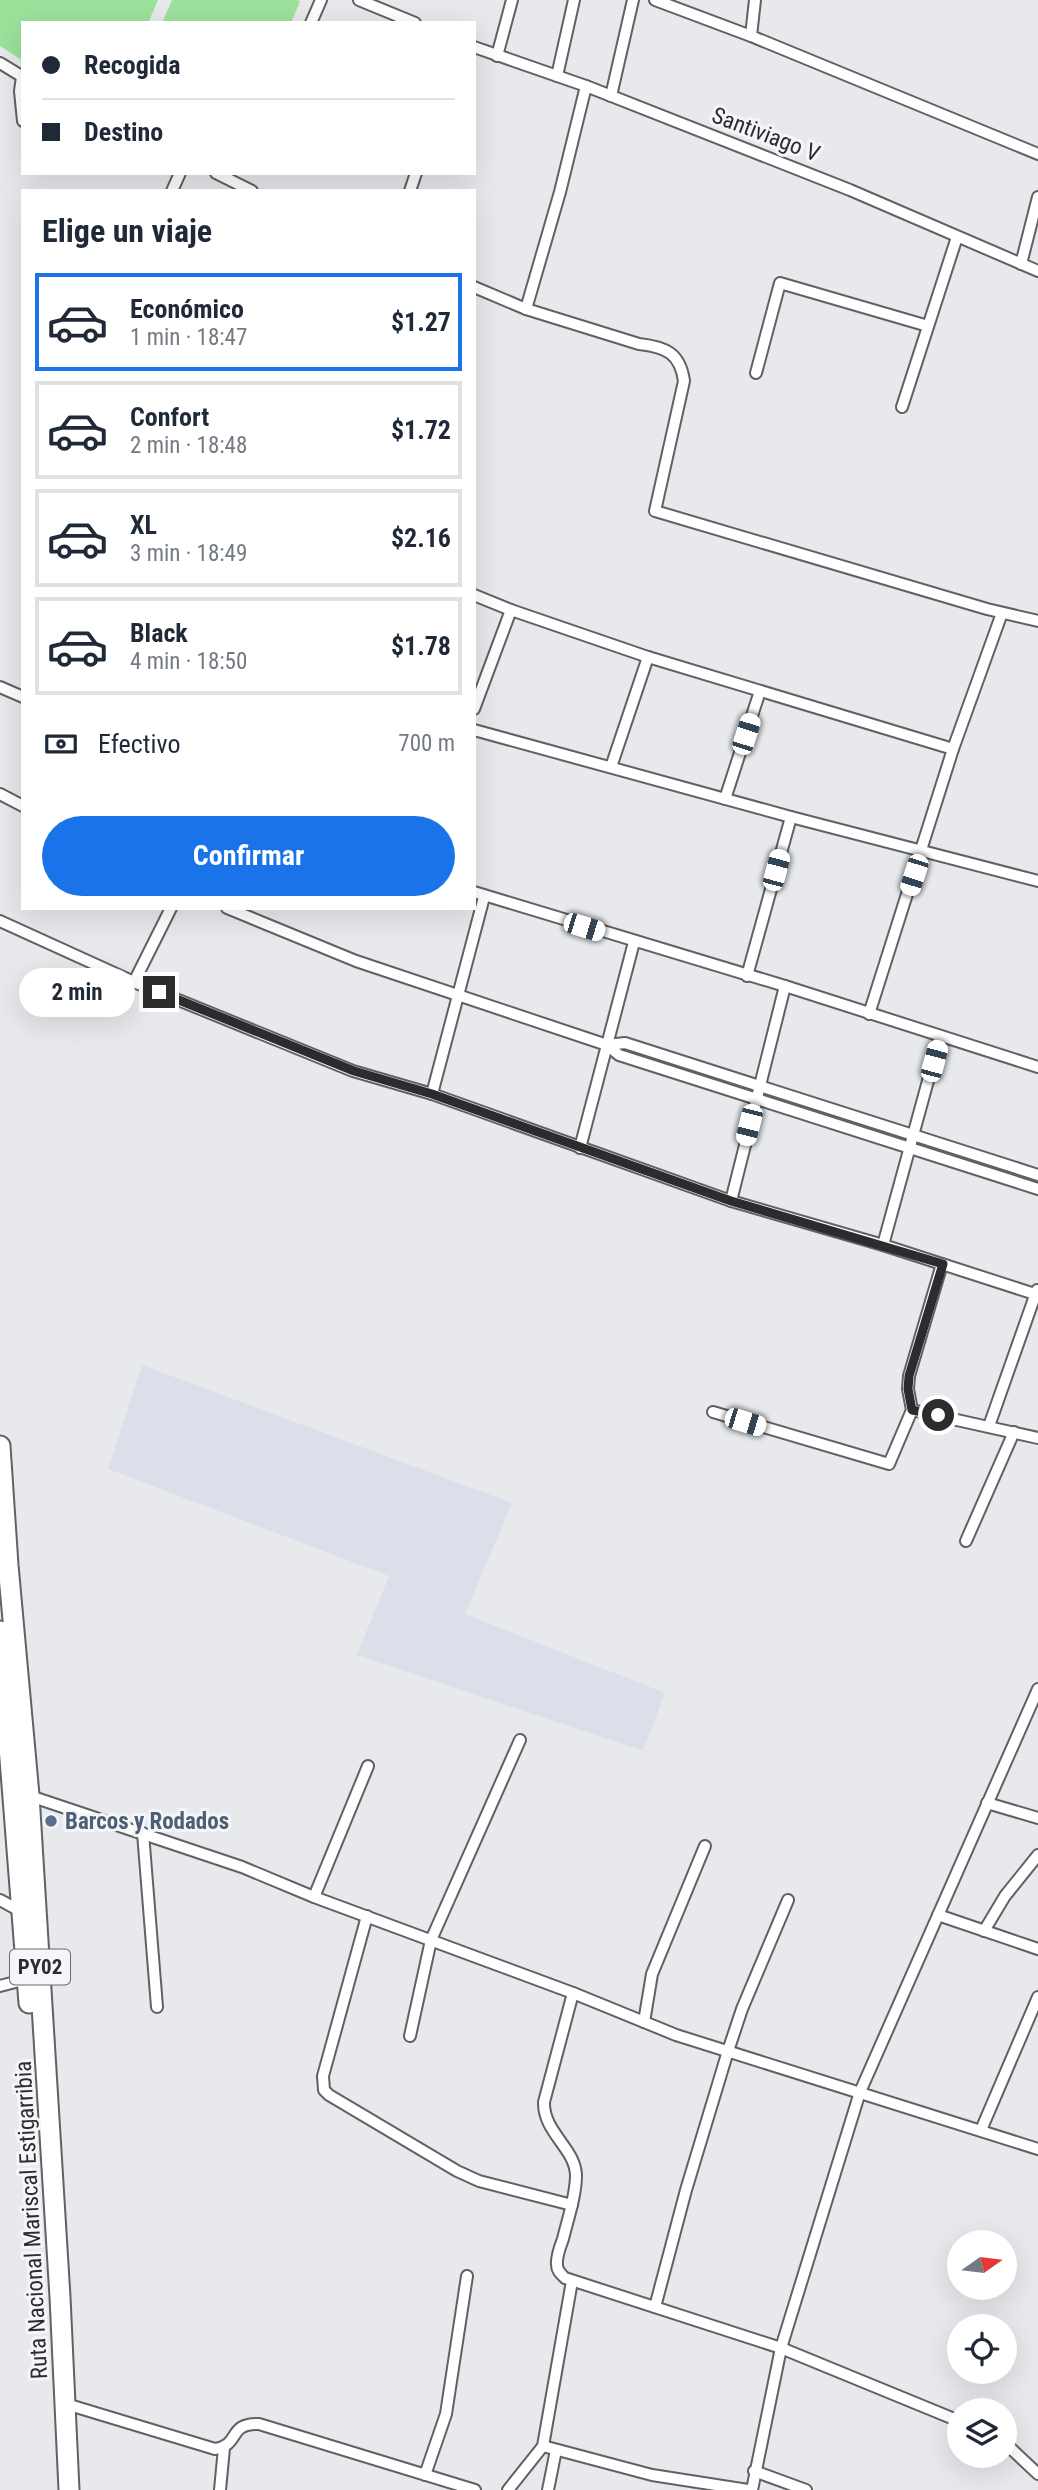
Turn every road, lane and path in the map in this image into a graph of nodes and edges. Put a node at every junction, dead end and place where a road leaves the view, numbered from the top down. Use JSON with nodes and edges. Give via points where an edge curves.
{"nodes":[{"id":1,"x":321,"y":0,"type":"edge"},
{"id":2,"x":359,"y":0,"type":"edge"},
{"id":3,"x":512,"y":0,"type":"edge"},
{"id":4,"x":574,"y":0,"type":"edge"},
{"id":5,"x":633,"y":0,"type":"edge"},
{"id":6,"x":655,"y":0,"type":"edge"},
{"id":7,"x":755,"y":0,"type":"edge"},
{"id":8,"x":312,"y":21,"type":"edge"},
{"id":9,"x":410,"y":21,"type":"edge"},
{"id":10,"x":751,"y":36,"type":"junction"},
{"id":11,"x":476,"y":48,"type":"edge"},
{"id":12,"x":497,"y":56,"type":"junction"},
{"id":13,"x":0,"y":63,"type":"edge"},
{"id":14,"x":21,"y":76,"type":"edge"},
{"id":15,"x":557,"y":76,"type":"junction"},
{"id":16,"x":586,"y":86,"type":"junction"},
{"id":17,"x":611,"y":96,"type":"junction"},
{"id":18,"x":1038,"y":153,"type":"edge"},
{"id":19,"x":220,"y":175,"type":"edge"},
{"id":20,"x":245,"y":175,"type":"edge"},
{"id":21,"x":240,"y":185,"type":"junction"},
{"id":22,"x":248,"y":189,"type":"edge"},
{"id":23,"x":1038,"y":197,"type":"edge"},
{"id":24,"x":957,"y":237,"type":"junction"},
{"id":25,"x":1021,"y":264,"type":"junction"},
{"id":26,"x":1038,"y":271,"type":"edge"},
{"id":27,"x":476,"y":288,"type":"edge"},
{"id":28,"x":526,"y":309,"type":"junction"},
{"id":29,"x":928,"y":326,"type":"junction"},
{"id":30,"x":756,"y":373,"type":"dead end"},
{"id":31,"x":902,"y":407,"type":"dead end"},
{"id":32,"x":476,"y":596,"type":"edge"},
{"id":33,"x":511,"y":610,"type":"junction"},
{"id":34,"x":1002,"y":613,"type":"junction"},
{"id":35,"x":1038,"y":621,"type":"edge"},
{"id":36,"x":649,"y":657,"type":"junction"},
{"id":37,"x":0,"y":687,"type":"edge"},
{"id":38,"x":760,"y":691,"type":"junction"},
{"id":39,"x":21,"y":696,"type":"edge"},
{"id":40,"x":476,"y":704,"type":"edge"},
{"id":41,"x":476,"y":731,"type":"edge"},
{"id":42,"x":953,"y":749,"type":"junction"},
{"id":43,"x":611,"y":767,"type":"junction"},
{"id":44,"x":0,"y":794,"type":"edge"},
{"id":45,"x":724,"y":799,"type":"junction"},
{"id":46,"x":21,"y":805,"type":"edge"},
{"id":47,"x":791,"y":817,"type":"junction"},
{"id":48,"x":922,"y":852,"type":"junction"},
{"id":49,"x":1038,"y":881,"type":"edge"},
{"id":50,"x":479,"y":895,"type":"edge"},
{"id":51,"x":170,"y":910,"type":"edge"},
{"id":52,"x":232,"y":910,"type":"edge"},
{"id":53,"x":476,"y":910,"type":"edge"},
{"id":54,"x":0,"y":921,"type":"edge"},
{"id":55,"x":634,"y":943,"type":"junction"},
{"id":56,"x":747,"y":976,"type":"junction"},
{"id":57,"x":134,"y":982,"type":"junction"},
{"id":58,"x":785,"y":986,"type":"junction"},
{"id":59,"x":457,"y":995,"type":"junction"},
{"id":60,"x":869,"y":1014,"type":"junction"},
{"id":61,"x":940,"y":1037,"type":"junction"},
{"id":62,"x":607,"y":1045,"type":"junction"},
{"id":63,"x":1038,"y":1067,"type":"edge"},
{"id":64,"x":759,"y":1087,"type":"junction"},
{"id":65,"x":432,"y":1094,"type":"junction"},
{"id":66,"x":755,"y":1099,"type":"junction"},
{"id":67,"x":914,"y":1135,"type":"junction"},
{"id":68,"x":910,"y":1147,"type":"junction"},
{"id":69,"x":580,"y":1148,"type":"junction"},
{"id":70,"x":1038,"y":1174,"type":"edge"},
{"id":71,"x":1038,"y":1189,"type":"edge"},
{"id":72,"x":731,"y":1201,"type":"junction"},
{"id":73,"x":883,"y":1245,"type":"junction"},
{"id":74,"x":943,"y":1264,"type":"junction"},
{"id":75,"x":1037,"y":1293,"type":"edge"},
{"id":76,"x":912,"y":1410,"type":"junction"},
{"id":77,"x":713,"y":1412,"type":"dead end"},
{"id":78,"x":989,"y":1426,"type":"junction"},
{"id":79,"x":1014,"y":1432,"type":"junction"},
{"id":80,"x":1038,"y":1438,"type":"edge"},
{"id":81,"x":0,"y":1446,"type":"edge"},
{"id":82,"x":967,"y":1541,"type":"dead end"},
{"id":83,"x":0,"y":1630,"type":"edge"},
{"id":84,"x":1038,"y":1689,"type":"edge"},
{"id":85,"x":520,"y":1740,"type":"dead end"},
{"id":86,"x":368,"y":1766,"type":"dead end"},
{"id":87,"x":21,"y":1793,"type":"junction"},
{"id":88,"x":987,"y":1803,"type":"junction"},
{"id":89,"x":1038,"y":1818,"type":"edge"},
{"id":90,"x":143,"y":1833,"type":"junction"},
{"id":91,"x":705,"y":1846,"type":"dead end"},
{"id":92,"x":1038,"y":1855,"type":"edge"},
{"id":93,"x":314,"y":1897,"type":"junction"},
{"id":94,"x":0,"y":1900,"type":"edge"},
{"id":95,"x":788,"y":1900,"type":"dead end"},
{"id":96,"x":22,"y":1912,"type":"junction"},
{"id":97,"x":937,"y":1915,"type":"junction"},
{"id":98,"x":367,"y":1916,"type":"junction"},
{"id":99,"x":984,"y":1931,"type":"junction"},
{"id":100,"x":431,"y":1940,"type":"junction"},
{"id":101,"x":1038,"y":1949,"type":"edge"},
{"id":102,"x":0,"y":1976,"type":"edge"},
{"id":103,"x":20,"y":1981,"type":"junction"},
{"id":104,"x":0,"y":1986,"type":"edge"},
{"id":105,"x":573,"y":1993,"type":"junction"},
{"id":106,"x":1038,"y":1997,"type":"edge"},
{"id":107,"x":157,"y":2007,"type":"dead end"},
{"id":108,"x":644,"y":2022,"type":"junction"},
{"id":109,"x":410,"y":2036,"type":"dead end"},
{"id":110,"x":728,"y":2051,"type":"junction"},
{"id":111,"x":860,"y":2092,"type":"junction"},
{"id":112,"x":981,"y":2130,"type":"junction"},
{"id":113,"x":1038,"y":2149,"type":"edge"},
{"id":114,"x":572,"y":2205,"type":"junction"},
{"id":115,"x":467,"y":2276,"type":"dead end"},
{"id":116,"x":572,"y":2281,"type":"junction"},
{"id":117,"x":655,"y":2307,"type":"junction"},
{"id":118,"x":781,"y":2348,"type":"junction"},
{"id":119,"x":66,"y":2404,"type":"junction"},
{"id":120,"x":947,"y":2416,"type":"edge"},
{"id":121,"x":543,"y":2446,"type":"junction"},
{"id":122,"x":224,"y":2448,"type":"junction"},
{"id":123,"x":556,"y":2450,"type":"junction"},
{"id":124,"x":1017,"y":2454,"type":"edge"},
{"id":125,"x":754,"y":2471,"type":"junction"},
{"id":126,"x":1038,"y":2474,"type":"edge"},
{"id":127,"x":425,"y":2475,"type":"junction"},
{"id":128,"x":55,"y":2490,"type":"edge"},
{"id":129,"x":69,"y":2490,"type":"edge"},
{"id":130,"x":220,"y":2490,"type":"edge"},
{"id":131,"x":475,"y":2490,"type":"edge"},
{"id":132,"x":508,"y":2490,"type":"edge"},
{"id":133,"x":548,"y":2490,"type":"edge"},
{"id":134,"x":750,"y":2490,"type":"edge"},
{"id":135,"x":806,"y":2490,"type":"edge"}],
"edges":[{"from":1,"to":8,"type":"street"},
{"from":2,"to":9,"type":"street"},
{"from":3,"to":12,"type":"street"},
{"from":4,"to":15,"type":"street"},
{"from":5,"to":17,"type":"street"},
{"from":6,"to":10,"type":"street"},
{"from":7,"to":10,"type":"street"},
{"from":10,"to":18,"type":"street"},
{"from":11,"to":12,"type":"street","name":"Santiviago V"},
{"from":12,"to":15,"type":"street","name":"Santiviago V"},
{"from":13,"to":14,"type":"street"},
{"from":15,"to":16,"type":"street","name":"Santiviago V"},
{"from":16,"to":17,"type":"street","name":"Santiviago V"},
{"from":16,"to":28,"type":"street"},
{"from":17,"to":24,"type":"street","name":"Santiviago V"},
{"from":19,"to":21,"type":"street"},
{"from":20,"to":21,"type":"street"},
{"from":21,"to":22,"type":"street"},
{"from":23,"to":25,"type":"street"},
{"from":24,"to":25,"type":"street","name":"Santiviago V"},
{"from":24,"to":29,"type":"street"},
{"from":25,"to":26,"type":"street","name":"Santiviago V"},
{"from":27,"to":28,"type":"street"},
{"from":28,"to":34,"type":"street","via":[[657,346],[682,365],[684,381],[655,511]]},
{"from":29,"to":30,"type":"street","via":[[780,283]]},
{"from":29,"to":31,"type":"street"},
{"from":32,"to":33,"type":"street"},
{"from":33,"to":36,"type":"street"},
{"from":33,"to":40,"type":"street"},
{"from":34,"to":35,"type":"street"},
{"from":34,"to":42,"type":"street"},
{"from":36,"to":38,"type":"street"},
{"from":36,"to":43,"type":"street"},
{"from":37,"to":39,"type":"street"},
{"from":38,"to":42,"type":"street"},
{"from":38,"to":45,"type":"street"},
{"from":41,"to":43,"type":"street"},
{"from":42,"to":48,"type":"street"},
{"from":43,"to":45,"type":"street"},
{"from":44,"to":46,"type":"street"},
{"from":45,"to":47,"type":"street"},
{"from":47,"to":48,"type":"street"},
{"from":47,"to":56,"type":"street"},
{"from":48,"to":49,"type":"street"},
{"from":48,"to":60,"type":"street"},
{"from":50,"to":55,"type":"street"},
{"from":51,"to":57,"type":"street"},
{"from":52,"to":59,"type":"street","via":[[356,961]]},
{"from":53,"to":59,"type":"street"},
{"from":54,"to":57,"type":"street"},
{"from":55,"to":56,"type":"street"},
{"from":55,"to":62,"type":"street"},
{"from":56,"to":58,"type":"street"},
{"from":57,"to":65,"type":"street","via":[[354,1071]]},
{"from":58,"to":60,"type":"street"},
{"from":58,"to":64,"type":"street"},
{"from":59,"to":62,"type":"street"},
{"from":59,"to":65,"type":"street"},
{"from":60,"to":61,"type":"street"},
{"from":61,"to":63,"type":"street"},
{"from":61,"to":67,"type":"street"},
{"from":62,"to":64,"type":"street","via":[[625,1044]]},
{"from":62,"to":66,"type":"street","via":[[619,1055]]},
{"from":62,"to":69,"type":"street"},
{"from":64,"to":66,"type":"street"},
{"from":64,"to":67,"type":"street"},
{"from":65,"to":69,"type":"street"},
{"from":66,"to":68,"type":"street"},
{"from":66,"to":72,"type":"street"},
{"from":67,"to":68,"type":"street"},
{"from":67,"to":70,"type":"street"},
{"from":68,"to":71,"type":"street"},
{"from":68,"to":73,"type":"street"},
{"from":69,"to":72,"type":"street"},
{"from":72,"to":73,"type":"street"},
{"from":73,"to":74,"type":"street"},
{"from":74,"to":75,"type":"street"},
{"from":74,"to":76,"type":"street","via":[[909,1376]]},
{"from":75,"to":78,"type":"street"},
{"from":76,"to":77,"type":"street","via":[[889,1464]]},
{"from":76,"to":78,"type":"street"},
{"from":78,"to":79,"type":"street"},
{"from":79,"to":80,"type":"street"},
{"from":79,"to":82,"type":"street"},
{"from":81,"to":87,"type":"highway","name":"Ruta Nacional Mariscal Estigarribia","number":"PY02"},
{"from":83,"to":87,"type":"highway","name":"Ruta Nacional Mariscal Estigarribia","number":"PY02"},
{"from":84,"to":88,"type":"street"},
{"from":85,"to":100,"type":"street"},
{"from":86,"to":93,"type":"street"},
{"from":87,"to":90,"type":"street"},
{"from":87,"to":96,"type":"highway","name":"Ruta Nacional Mariscal Estigarribia","number":"PY02"},
{"from":87,"to":119,"type":"highway","name":"Ruta Nacional Mariscal Estigarribia","number":"PY02"},
{"from":88,"to":89,"type":"street"},
{"from":88,"to":97,"type":"street"},
{"from":90,"to":93,"type":"street"},
{"from":90,"to":107,"type":"street"},
{"from":91,"to":108,"type":"street","via":[[652,1974]]},
{"from":92,"to":99,"type":"street"},
{"from":93,"to":98,"type":"street"},
{"from":94,"to":96,"type":"street"},
{"from":95,"to":110,"type":"street"},
{"from":96,"to":103,"type":"highway","name":"Ruta Nacional Mariscal Estigarribia","number":"PY02"},
{"from":97,"to":99,"type":"street"},
{"from":97,"to":111,"type":"street"},
{"from":98,"to":100,"type":"street"},
{"from":98,"to":114,"type":"street","via":[[323,2076],[324,2090],[457,2171]]},
{"from":99,"to":101,"type":"street"},
{"from":100,"to":105,"type":"street"},
{"from":100,"to":109,"type":"street"},
{"from":102,"to":103,"type":"street"},
{"from":103,"to":104,"type":"street"},
{"from":103,"to":128,"type":"highway","name":"Ruta Nacional Mariscal Estigarribia","number":"PY02","via":[[51,2372]]},
{"from":105,"to":108,"type":"street"},
{"from":105,"to":114,"type":"street","via":[[543,2114],[573,2163]]},
{"from":106,"to":112,"type":"street"},
{"from":108,"to":110,"type":"street"},
{"from":110,"to":111,"type":"street"},
{"from":110,"to":117,"type":"street"},
{"from":111,"to":112,"type":"street"},
{"from":111,"to":118,"type":"street"},
{"from":112,"to":113,"type":"street"},
{"from":114,"to":116,"type":"street","via":[[556,2262],[560,2274]]},
{"from":115,"to":127,"type":"street","via":[[446,2414]]},
{"from":116,"to":117,"type":"street"},
{"from":116,"to":121,"type":"street"},
{"from":117,"to":118,"type":"street"},
{"from":118,"to":120,"type":"street"},
{"from":118,"to":125,"type":"street"},
{"from":119,"to":122,"type":"street"},
{"from":119,"to":129,"type":"highway","name":"Ruta Nacional Mariscal Estigarribia","number":"PY02"},
{"from":121,"to":123,"type":"street"},
{"from":121,"to":132,"type":"street"},
{"from":122,"to":127,"type":"street","via":[[245,2423],[259,2424]]},
{"from":122,"to":130,"type":"street"},
{"from":123,"to":133,"type":"street"},
{"from":123,"to":134,"type":"street","via":[[652,2475]]},
{"from":124,"to":126,"type":"street"},
{"from":125,"to":134,"type":"street"},
{"from":125,"to":135,"type":"street"},
{"from":127,"to":131,"type":"street"}]}
